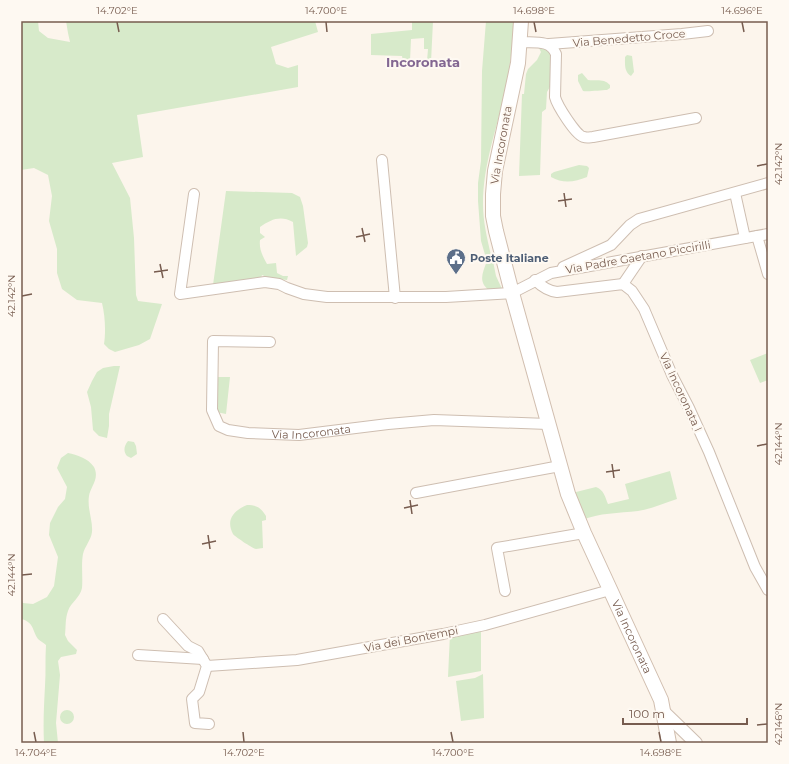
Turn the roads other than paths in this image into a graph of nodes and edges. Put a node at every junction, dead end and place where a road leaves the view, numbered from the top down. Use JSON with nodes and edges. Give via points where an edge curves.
{"nodes":[{"id":1,"x":521,"y":21,"type":"edge"},
{"id":2,"x":708,"y":31,"type":"dead end"},
{"id":3,"x":520,"y":42,"type":"junction"},
{"id":4,"x":549,"y":44,"type":"junction"},
{"id":5,"x":696,"y":118,"type":"dead end"},
{"id":6,"x":382,"y":160,"type":"dead end"},
{"id":7,"x":768,"y":183,"type":"edge"},
{"id":8,"x":735,"y":193,"type":"junction"},
{"id":9,"x":194,"y":194,"type":"dead end"},
{"id":10,"x":768,"y":234,"type":"edge"},
{"id":11,"x":757,"y":236,"type":"junction"},
{"id":12,"x":745,"y":238,"type":"junction"},
{"id":13,"x":642,"y":256,"type":"junction"},
{"id":14,"x":550,"y":273,"type":"junction"},
{"id":15,"x":768,"y":274,"type":"edge"},
{"id":16,"x":535,"y":280,"type":"junction"},
{"id":17,"x":623,"y":284,"type":"junction"},
{"id":18,"x":512,"y":293,"type":"junction"},
{"id":19,"x":395,"y":298,"type":"junction"},
{"id":20,"x":270,"y":342,"type":"dead end"},
{"id":21,"x":548,"y":424,"type":"junction"},
{"id":22,"x":560,"y":466,"type":"junction"},
{"id":23,"x":416,"y":493,"type":"dead end"},
{"id":24,"x":584,"y":533,"type":"junction"},
{"id":25,"x":610,"y":590,"type":"junction"},
{"id":26,"x":768,"y":590,"type":"edge"},
{"id":27,"x":505,"y":591,"type":"dead end"},
{"id":28,"x":163,"y":619,"type":"dead end"},
{"id":29,"x":138,"y":655,"type":"dead end"},
{"id":30,"x":205,"y":662,"type":"junction"},
{"id":31,"x":664,"y":712,"type":"junction"},
{"id":32,"x":209,"y":724,"type":"dead end"},
{"id":33,"x":669,"y":743,"type":"edge"},
{"id":34,"x":696,"y":743,"type":"edge"}],
"edges":[{"from":1,"to":3,"type":"main road","name":"Via Incoronata"},
{"from":2,"to":4,"type":"street","name":"Via Benedetto Croce"},
{"from":3,"to":4,"type":"street","name":"Via Benedetto Croce"},
{"from":3,"to":18,"type":"main road","name":"Via Incoronata","via":[[492,194],[496,231]]},
{"from":4,"to":5,"type":"street","via":[[556,54],[557,103],[583,138]]},
{"from":6,"to":19,"type":"street"},
{"from":7,"to":8,"type":"street"},
{"from":8,"to":12,"type":"street"},
{"from":8,"to":14,"type":"street","via":[[639,219],[630,224],[611,245]]},
{"from":9,"to":19,"type":"street","via":[[180,294],[273,282],[304,294]]},
{"from":10,"to":11,"type":"street","name":"Via Padre Gaetano Piccirilli"},
{"from":11,"to":12,"type":"street","name":"Via Padre Gaetano Piccirilli"},
{"from":11,"to":15,"type":"street"},
{"from":12,"to":13,"type":"street","name":"Via Padre Gaetano Piccirilli"},
{"from":13,"to":14,"type":"street","name":"Via Padre Gaetano Piccirilli"},
{"from":13,"to":17,"type":"street"},
{"from":14,"to":16,"type":"street","name":"Via Padre Gaetano Piccirilli"},
{"from":16,"to":17,"type":"street","via":[[549,291],[557,292]]},
{"from":16,"to":18,"type":"street","name":"Via Padre Gaetano Piccirilli"},
{"from":17,"to":26,"type":"street","name":"Via Incoronata I","via":[[632,291],[644,309],[709,452],[755,567]]},
{"from":18,"to":19,"type":"street"},
{"from":18,"to":21,"type":"main road","name":"Via Incoronata"},
{"from":20,"to":21,"type":"street","name":"Via Incoronata","via":[[213,341],[212,410],[219,426],[248,433],[299,435],[434,420]]},
{"from":21,"to":22,"type":"main road","name":"Via Incoronata"},
{"from":22,"to":23,"type":"street"},
{"from":22,"to":24,"type":"main road","name":"Via Incoronata"},
{"from":24,"to":25,"type":"main road","name":"Via Incoronata"},
{"from":24,"to":27,"type":"street","via":[[497,548]]},
{"from":25,"to":30,"type":"street","name":"Via dei Bontempi","via":[[485,625],[297,660]]},
{"from":25,"to":31,"type":"main road","name":"Via Incoronata","via":[[661,700]]},
{"from":28,"to":30,"type":"street","via":[[188,646],[198,651]]},
{"from":29,"to":30,"type":"street","name":"Via dei Bontempi"},
{"from":30,"to":32,"type":"street","via":[[198,692],[192,699],[192,708],[195,723]]},
{"from":31,"to":33,"type":"main road","name":"Via Incoronata"},
{"from":31,"to":34,"type":"street"}]}
